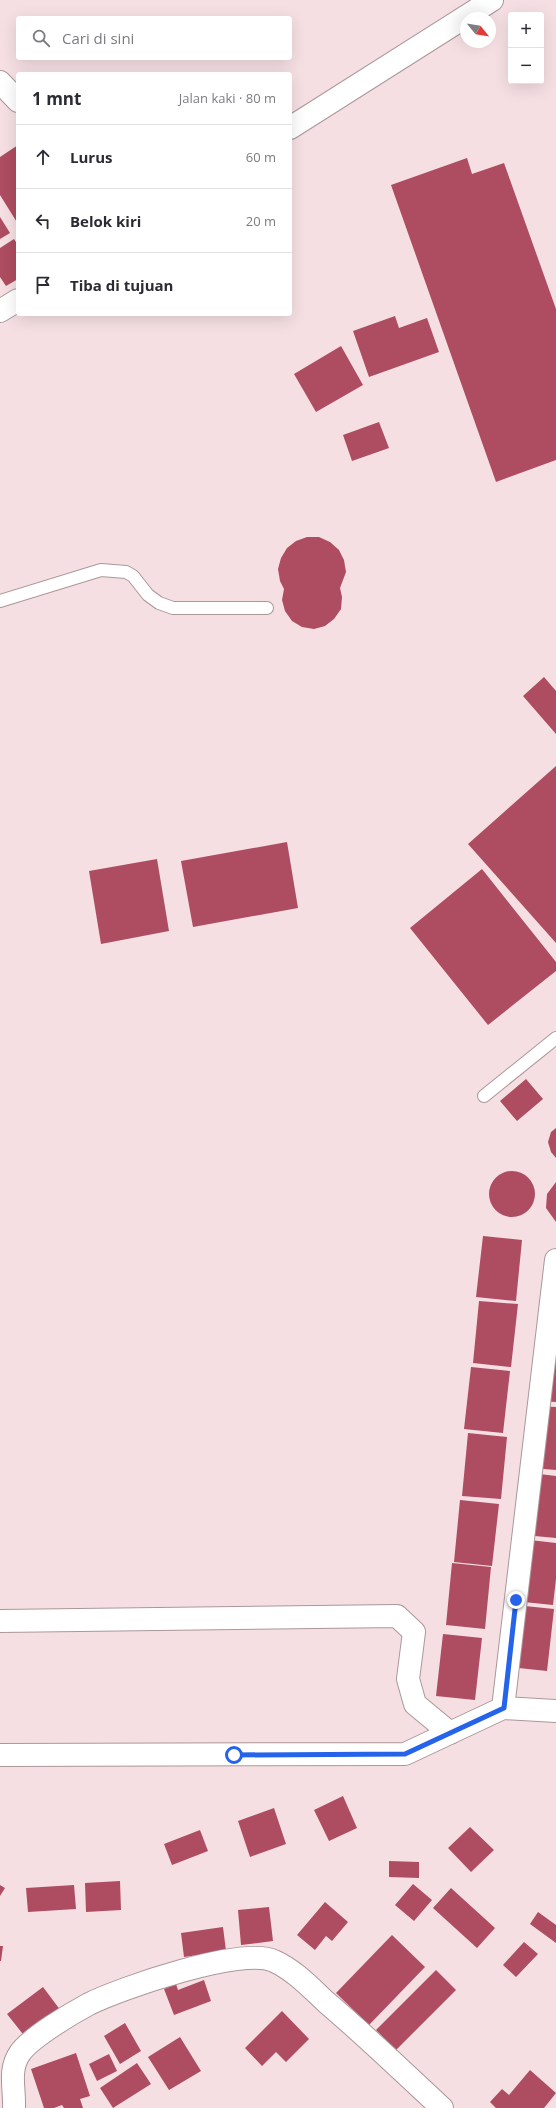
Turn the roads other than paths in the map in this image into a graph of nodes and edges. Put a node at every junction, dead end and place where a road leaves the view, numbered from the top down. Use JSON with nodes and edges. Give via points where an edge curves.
{"nodes":[{"id":1,"x":492,"y":0,"type":"edge"},
{"id":2,"x":0,"y":82,"type":"edge"},
{"id":3,"x":16,"y":99,"type":"edge"},
{"id":4,"x":292,"y":127,"type":"edge"},
{"id":5,"x":16,"y":301,"type":"edge"},
{"id":6,"x":0,"y":311,"type":"edge"},
{"id":7,"x":0,"y":601,"type":"edge"},
{"id":8,"x":268,"y":608,"type":"dead end"},
{"id":9,"x":556,"y":1038,"type":"edge"},
{"id":10,"x":484,"y":1096,"type":"dead end"},
{"id":11,"x":556,"y":1260,"type":"edge"},
{"id":12,"x":0,"y":1621,"type":"edge"},
{"id":13,"x":504,"y":1708,"type":"junction"},
{"id":14,"x":556,"y":1712,"type":"edge"},
{"id":15,"x":450,"y":1734,"type":"junction"},
{"id":16,"x":0,"y":1756,"type":"edge"},
{"id":17,"x":14,"y":2108,"type":"edge"},
{"id":18,"x":442,"y":2108,"type":"edge"}],
"edges":[{"from":1,"to":4,"type":"street"},
{"from":2,"to":3,"type":"street"},
{"from":5,"to":6,"type":"street"},
{"from":7,"to":8,"type":"lane","via":[[101,570],[126,572],[133,576],[148,595],[159,603],[173,608]]},
{"from":9,"to":10,"type":"lane"},
{"from":11,"to":13,"type":"street"},
{"from":12,"to":15,"type":"street","via":[[397,1616],[414,1632],[408,1679],[415,1704]]},
{"from":13,"to":14,"type":"street"},
{"from":13,"to":15,"type":"street"},
{"from":15,"to":16,"type":"street","via":[[405,1754]]},
{"from":17,"to":18,"type":"street","via":[[13,2065],[21,2052],[37,2037],[82,2008],[167,1975],[255,1956],[272,1960],[288,1968]]}]}
